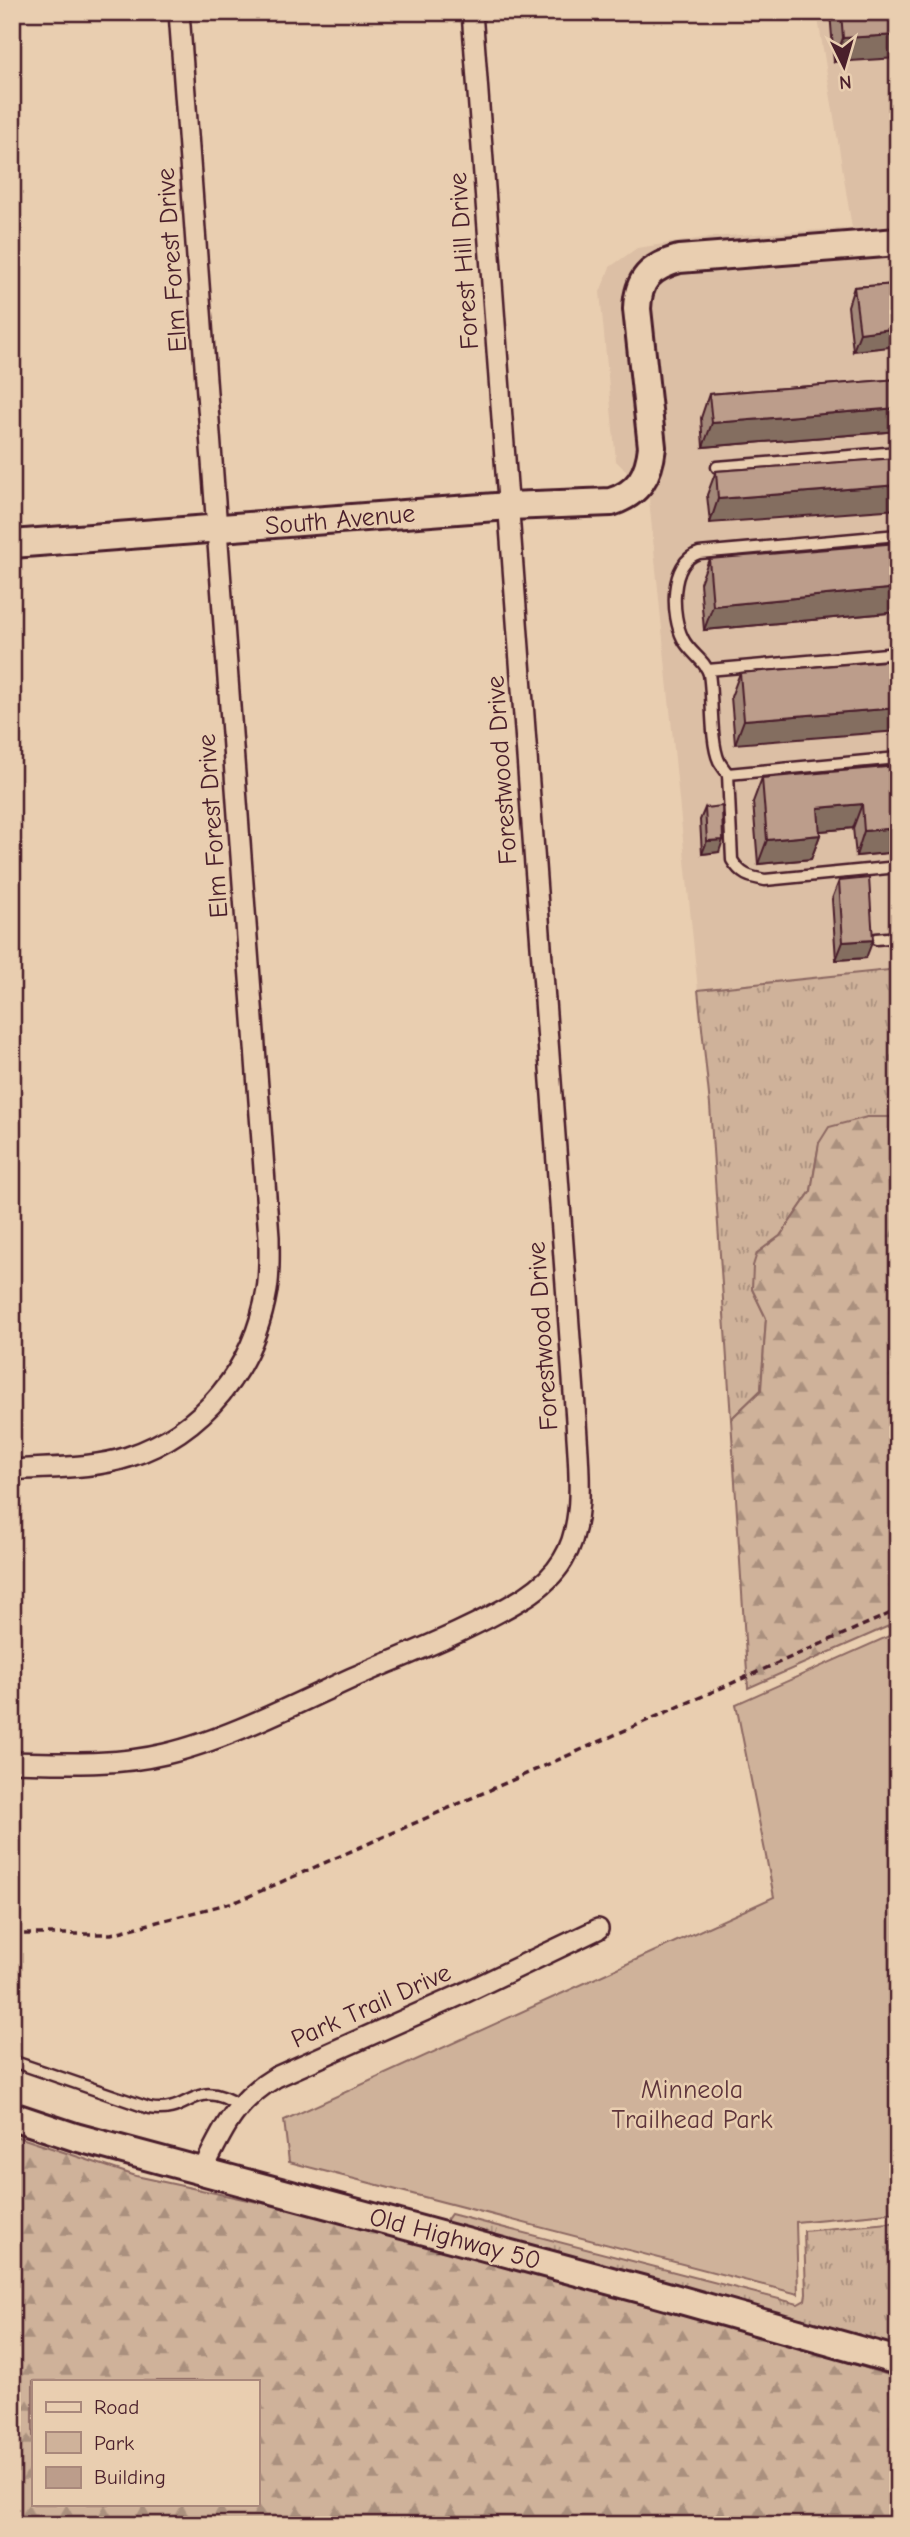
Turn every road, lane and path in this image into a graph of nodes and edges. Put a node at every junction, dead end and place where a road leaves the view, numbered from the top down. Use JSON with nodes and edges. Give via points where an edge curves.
{"nodes":[{"id":1,"x":179,"y":12,"type":"edge"},
{"id":2,"x":472,"y":12,"type":"edge"},
{"id":3,"x":898,"y":242,"type":"edge"},
{"id":4,"x":898,"y":452,"type":"edge"},
{"id":5,"x":717,"y":467,"type":"dead end"},
{"id":6,"x":509,"y":506,"type":"junction"},
{"id":7,"x":218,"y":530,"type":"junction"},
{"id":8,"x":898,"y":535,"type":"edge"},
{"id":9,"x":12,"y":544,"type":"edge"},
{"id":10,"x":898,"y":653,"type":"edge"},
{"id":11,"x":708,"y":670,"type":"junction"},
{"id":12,"x":898,"y":758,"type":"edge"},
{"id":13,"x":728,"y":774,"type":"junction"},
{"id":14,"x":898,"y":867,"type":"edge"},
{"id":15,"x":898,"y":937,"type":"edge"},
{"id":16,"x":876,"y":939,"type":"edge"},
{"id":17,"x":12,"y":1470,"type":"edge"},
{"id":18,"x":898,"y":1610,"type":"edge"},
{"id":19,"x":12,"y":1762,"type":"edge"},
{"id":20,"x":598,"y":1929,"type":"dead end"},
{"id":21,"x":12,"y":1934,"type":"edge"},
{"id":22,"x":12,"y":2061,"type":"edge"},
{"id":23,"x":239,"y":2106,"type":"junction"},
{"id":24,"x":12,"y":2116,"type":"edge"},
{"id":25,"x":202,"y":2172,"type":"junction"},
{"id":26,"x":898,"y":2361,"type":"edge"}],
"edges":[{"from":1,"to":7,"type":"street","name":"Elm Forest Drive"},
{"from":2,"to":6,"type":"street","name":"Forest Hill Drive"},
{"from":3,"to":6,"type":"street","name":"South Avenue","via":[[679,259],[652,270],[637,293],[636,309],[652,447],[645,478],[637,488],[611,502]]},
{"from":4,"to":5,"type":"lane"},
{"from":6,"to":7,"type":"street","name":"South Avenue"},
{"from":6,"to":19,"type":"street","name":"Forestwood Drive","via":[[576,1420],[579,1489],[571,1544],[546,1581],[490,1617],[213,1738],[133,1760]]},
{"from":7,"to":9,"type":"street","name":"South Avenue"},
{"from":7,"to":17,"type":"street","name":"Elm Forest Drive","via":[[269,1237],[260,1324],[233,1379],[185,1429],[128,1457],[99,1464]]},
{"from":8,"to":11,"type":"lane","via":[[693,555],[677,573],[678,622],[683,639]]},
{"from":10,"to":11,"type":"lane"},
{"from":11,"to":13,"type":"lane","via":[[718,760]]},
{"from":12,"to":13,"type":"lane"},
{"from":13,"to":14,"type":"lane","via":[[732,860],[748,877],[765,880]]},
{"from":15,"to":16,"type":"lane"},
{"from":18,"to":21,"type":"path","via":[[238,1901],[111,1934]]},
{"from":20,"to":23,"type":"street","name":"Park Trail Drive","via":[[276,2077]]},
{"from":22,"to":23,"type":"lane","via":[[149,2108],[167,2109],[210,2092]]},
{"from":23,"to":25,"type":"street","name":"Park Trail Drive"},
{"from":24,"to":25,"type":"street","name":"Old Highway 50"},
{"from":25,"to":26,"type":"street","name":"Old Highway 50"}]}
